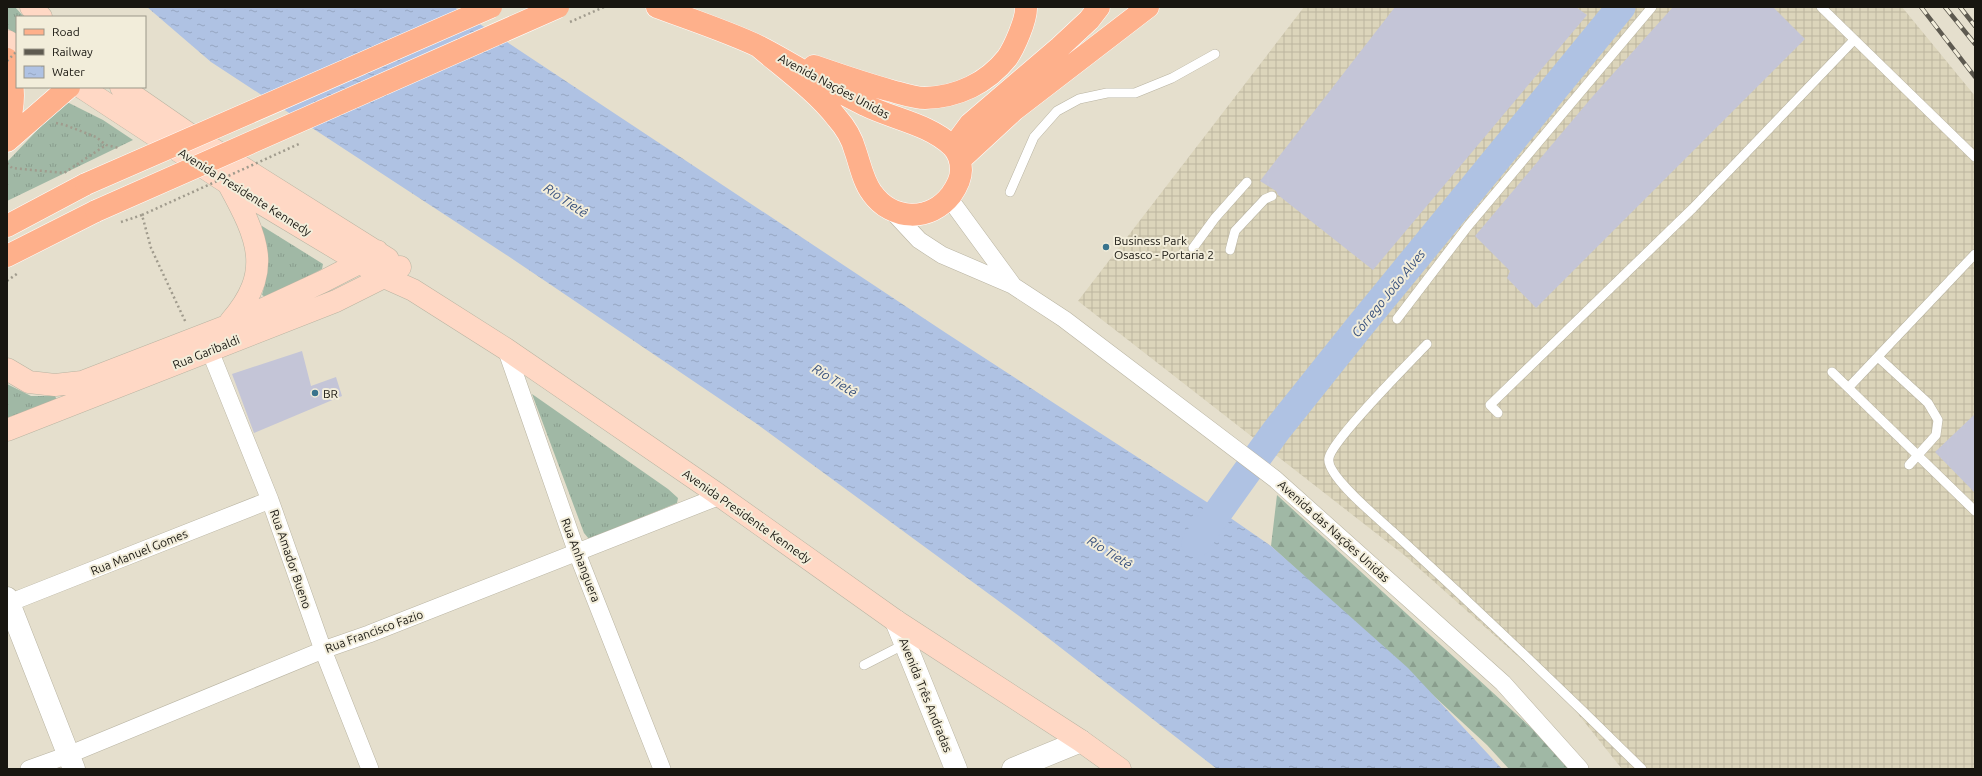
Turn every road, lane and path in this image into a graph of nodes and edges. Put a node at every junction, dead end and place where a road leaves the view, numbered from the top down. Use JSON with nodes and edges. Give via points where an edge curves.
{"nodes":[{"id":1,"x":31,"y":7,"type":"edge"},
{"id":2,"x":491,"y":7,"type":"edge"},
{"id":3,"x":558,"y":7,"type":"edge"},
{"id":4,"x":657,"y":7,"type":"edge"},
{"id":5,"x":1026,"y":7,"type":"edge"},
{"id":6,"x":1099,"y":7,"type":"edge"},
{"id":7,"x":1148,"y":7,"type":"edge"},
{"id":8,"x":1652,"y":7,"type":"edge"},
{"id":9,"x":1821,"y":7,"type":"edge"},
{"id":10,"x":40,"y":16,"type":"edge"},
{"id":11,"x":1854,"y":40,"type":"junction"},
{"id":12,"x":7,"y":41,"type":"edge"},
{"id":13,"x":16,"y":46,"type":"edge"},
{"id":14,"x":758,"y":46,"type":"junction"},
{"id":15,"x":16,"y":52,"type":"edge"},
{"id":16,"x":1215,"y":54,"type":"dead end"},
{"id":17,"x":7,"y":60,"type":"edge"},
{"id":18,"x":68,"y":88,"type":"edge"},
{"id":19,"x":83,"y":88,"type":"edge"},
{"id":20,"x":122,"y":88,"type":"edge"},
{"id":21,"x":900,"y":93,"type":"junction"},
{"id":22,"x":872,"y":109,"type":"junction"},
{"id":23,"x":32,"y":119,"type":"junction"},
{"id":24,"x":7,"y":132,"type":"edge"},
{"id":25,"x":7,"y":141,"type":"edge"},
{"id":26,"x":106,"y":146,"type":"junction"},
{"id":27,"x":855,"y":148,"type":"junction"},
{"id":28,"x":121,"y":149,"type":"dead end"},
{"id":29,"x":957,"y":153,"type":"junction"},
{"id":30,"x":1975,"y":157,"type":"edge"},
{"id":31,"x":7,"y":163,"type":"edge"},
{"id":32,"x":1248,"y":182,"type":"dead end"},
{"id":33,"x":229,"y":184,"type":"junction"},
{"id":34,"x":1010,"y":192,"type":"dead end"},
{"id":35,"x":1272,"y":196,"type":"dead end"},
{"id":36,"x":948,"y":198,"type":"junction"},
{"id":37,"x":892,"y":212,"type":"junction"},
{"id":38,"x":142,"y":215,"type":"dead end"},
{"id":39,"x":7,"y":226,"type":"edge"},
{"id":40,"x":1193,"y":248,"type":"dead end"},
{"id":41,"x":1230,"y":250,"type":"dead end"},
{"id":42,"x":378,"y":251,"type":"junction"},
{"id":43,"x":14,"y":252,"type":"edge"},
{"id":44,"x":1975,"y":254,"type":"edge"},
{"id":45,"x":359,"y":263,"type":"junction"},
{"id":46,"x":7,"y":266,"type":"edge"},
{"id":47,"x":392,"y":272,"type":"junction"},
{"id":48,"x":1012,"y":285,"type":"junction"},
{"id":49,"x":1397,"y":319,"type":"dead end"},
{"id":50,"x":227,"y":326,"type":"junction"},
{"id":51,"x":1427,"y":344,"type":"dead end"},
{"id":52,"x":202,"y":345,"type":"junction"},
{"id":53,"x":506,"y":349,"type":"junction"},
{"id":54,"x":1878,"y":357,"type":"junction"},
{"id":55,"x":7,"y":369,"type":"edge"},
{"id":56,"x":1832,"y":372,"type":"dead end"},
{"id":57,"x":1849,"y":387,"type":"junction"},
{"id":58,"x":1498,"y":413,"type":"dead end"},
{"id":59,"x":7,"y":430,"type":"edge"},
{"id":60,"x":1920,"y":455,"type":"junction"},
{"id":61,"x":1910,"y":465,"type":"dead end"},
{"id":62,"x":720,"y":496,"type":"junction"},
{"id":63,"x":270,"y":500,"type":"junction"},
{"id":64,"x":1975,"y":511,"type":"edge"},
{"id":65,"x":577,"y":553,"type":"junction"},
{"id":66,"x":8,"y":601,"type":"edge"},
{"id":67,"x":896,"y":621,"type":"junction"},
{"id":68,"x":905,"y":644,"type":"junction"},
{"id":69,"x":323,"y":650,"type":"junction"},
{"id":70,"x":864,"y":665,"type":"dead end"},
{"id":71,"x":1081,"y":741,"type":"junction"},
{"id":72,"x":71,"y":762,"type":"edge"},
{"id":73,"x":29,"y":769,"type":"edge"},
{"id":74,"x":370,"y":769,"type":"edge"},
{"id":75,"x":662,"y":769,"type":"edge"},
{"id":76,"x":956,"y":769,"type":"edge"},
{"id":77,"x":1013,"y":769,"type":"edge"},
{"id":78,"x":1120,"y":769,"type":"edge"},
{"id":79,"x":1580,"y":769,"type":"edge"},
{"id":80,"x":1642,"y":769,"type":"edge"}],
"edges":[{"from":1,"to":10,"type":"main road"},
{"from":2,"to":39,"type":"main road","bridge":true,"via":[[86,184]]},
{"from":3,"to":43,"type":"main road","bridge":true,"via":[[96,211]]},
{"from":4,"to":14,"type":"main road","name":"Avenida Nações Unidas"},
{"from":5,"to":21,"type":"main road","via":[[1011,52],[998,70],[981,82],[945,96],[924,98]]},
{"from":6,"to":29,"type":"main road","via":[[1060,47],[970,124]]},
{"from":7,"to":29,"type":"main road"},
{"from":8,"to":49,"type":"lane","via":[[1468,226]]},
{"from":9,"to":11,"type":"lane"},
{"from":11,"to":30,"type":"lane"},
{"from":11,"to":58,"type":"lane","via":[[1693,208],[1490,405]]},
{"from":12,"to":13,"type":"main road"},
{"from":14,"to":21,"type":"main road","via":[[878,88]]},
{"from":14,"to":22,"type":"main road","name":"Avenida Nações Unidas"},
{"from":14,"to":27,"type":"main road","name":"Avenida Nações Unidas","via":[[828,107]]},
{"from":15,"to":17,"type":"path","bridge":true},
{"from":16,"to":34,"type":"lane","via":[[1172,78],[1135,92],[1107,93],[1079,99],[1057,112],[1034,137]]},
{"from":17,"to":24,"type":"main road","via":[[14,82],[15,96]]},
{"from":18,"to":23,"type":"main road"},
{"from":19,"to":33,"type":"main road","name":"Avenida Presidente Kennedy"},
{"from":20,"to":42,"type":"main road","name":"Avenida Presidente Kennedy","via":[[189,134]]},
{"from":21,"to":22,"type":"main road","via":[[881,100]]},
{"from":22,"to":27,"type":"main road","via":[[857,131]]},
{"from":22,"to":29,"type":"main road","name":"Avenida Nações Unidas","via":[[930,131]]},
{"from":23,"to":25,"type":"main road"},
{"from":23,"to":26,"type":"path","via":[[66,125],[96,137]]},
{"from":26,"to":28,"type":"path"},
{"from":26,"to":31,"type":"path","via":[[64,173],[12,168]]},
{"from":27,"to":37,"type":"main road","name":"Avenida Nações Unidas","via":[[872,193]]},
{"from":29,"to":36,"type":"main road","via":[[961,171],[959,181]]},
{"from":32,"to":40,"type":"lane"},
{"from":33,"to":45,"type":"main road","name":"Avenida Presidente Kennedy"},
{"from":33,"to":50,"type":"main road","via":[[246,214],[255,242],[258,271],[253,290],[245,305]]},
{"from":35,"to":41,"type":"lane","via":[[1259,204],[1235,231]]},
{"from":36,"to":37,"type":"main road","via":[[939,207],[927,213],[916,215]]},
{"from":36,"to":48,"type":"street"},
{"from":37,"to":48,"type":"street","via":[[919,240],[942,255]]},
{"from":38,"to":52,"type":"path","via":[[151,248]]},
{"from":42,"to":45,"type":"main road","name":"Rua Garibaldi"},
{"from":42,"to":47,"type":"main road","name":"Avenida Presidente Kennedy"},
{"from":43,"to":46,"type":"main road"},
{"from":44,"to":54,"type":"lane"},
{"from":45,"to":47,"type":"main road","name":"Avenida Presidente Kennedy"},
{"from":45,"to":50,"type":"main road","name":"Rua Garibaldi"},
{"from":47,"to":52,"type":"main road","name":"Rua Garibaldi","via":[[336,301]]},
{"from":47,"to":53,"type":"main road","name":"Avenida Presidente Kennedy","via":[[413,290]]},
{"from":48,"to":79,"type":"street","name":"Avenida das Nações Unidas","via":[[1064,319],[1275,479],[1503,683]]},
{"from":50,"to":52,"type":"main road","name":"Rua Garibaldi"},
{"from":51,"to":80,"type":"lane","via":[[1342,436],[1329,457],[1329,468],[1349,492]]},
{"from":52,"to":55,"type":"main road","name":"Rua Garibaldi","via":[[82,382],[29,382]]},
{"from":52,"to":59,"type":"main road","name":"Rua Garibaldi"},
{"from":52,"to":63,"type":"street","name":"Rua Amador Bueno"},
{"from":53,"to":62,"type":"main road","name":"Avenida Presidente Kennedy"},
{"from":53,"to":65,"type":"street","name":"Rua Anhanguera"},
{"from":54,"to":57,"type":"lane"},
{"from":54,"to":60,"type":"lane","via":[[1928,403],[1938,420],[1936,434]]},
{"from":56,"to":57,"type":"lane"},
{"from":57,"to":60,"type":"lane"},
{"from":60,"to":61,"type":"lane"},
{"from":60,"to":64,"type":"lane"},
{"from":62,"to":65,"type":"street","name":"Rua Francisco Fazio"},
{"from":62,"to":67,"type":"main road","name":"Avenida Presidente Kennedy"},
{"from":63,"to":66,"type":"street","name":"Rua Manuel Gomes"},
{"from":63,"to":69,"type":"street","name":"Rua Amador Bueno"},
{"from":65,"to":69,"type":"street","name":"Rua Francisco Fazio"},
{"from":65,"to":75,"type":"street","name":"Rua Anhanguera"},
{"from":66,"to":72,"type":"street"},
{"from":67,"to":68,"type":"street","name":"Avenida Três Andradas"},
{"from":67,"to":71,"type":"main road","name":"Avenida Presidente Kennedy"},
{"from":68,"to":70,"type":"lane"},
{"from":68,"to":76,"type":"street","name":"Avenida Três Andradas"},
{"from":69,"to":72,"type":"street","name":"Rua Francisco Fazio"},
{"from":69,"to":74,"type":"street","name":"Rua Amador Bueno"},
{"from":71,"to":77,"type":"street"},
{"from":71,"to":78,"type":"main road","name":"Avenida Presidente Kennedy"},
{"from":72,"to":73,"type":"street","name":"Rua Francisco Fazio"}]}
